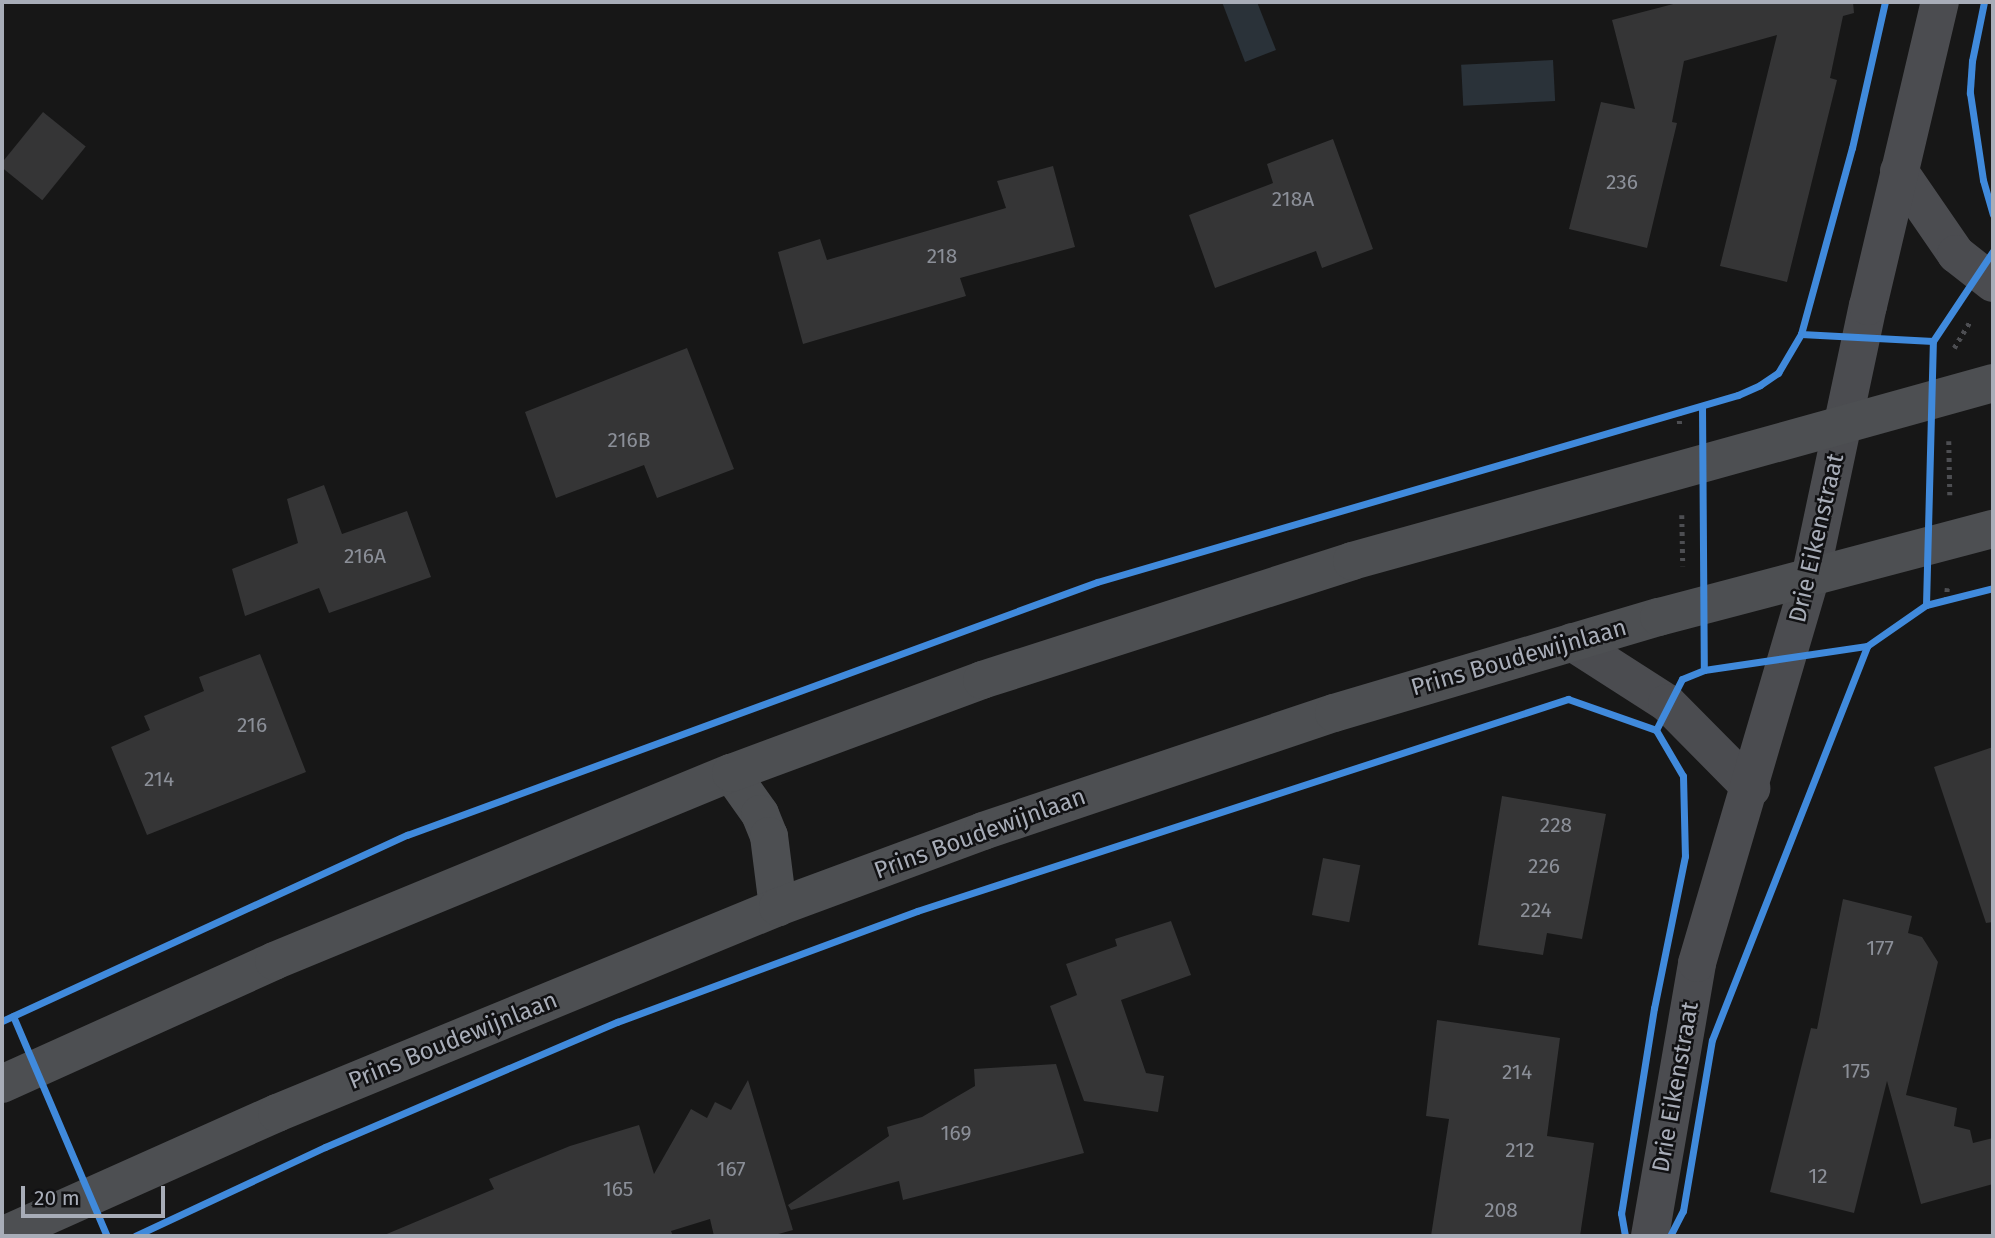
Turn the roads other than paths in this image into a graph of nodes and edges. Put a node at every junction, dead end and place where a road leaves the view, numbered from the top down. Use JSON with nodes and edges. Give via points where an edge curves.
{"nodes":[{"id":1,"x":1940,"y":2,"type":"edge"},
{"id":2,"x":1899,"y":172,"type":"junction"},
{"id":3,"x":1993,"y":283,"type":"edge"},
{"id":4,"x":1993,"y":383,"type":"edge"},
{"id":5,"x":1843,"y":427,"type":"junction"},
{"id":6,"x":1993,"y":529,"type":"edge"},
{"id":7,"x":1810,"y":578,"type":"junction"},
{"id":8,"x":1572,"y":642,"type":"junction"},
{"id":9,"x":731,"y":773,"type":"junction"},
{"id":10,"x":1751,"y":788,"type":"junction"},
{"id":11,"x":778,"y":907,"type":"junction"},
{"id":12,"x":2,"y":1084,"type":"edge"},
{"id":13,"x":2,"y":1236,"type":"edge"},
{"id":14,"x":1650,"y":1236,"type":"edge"}],
"edges":[{"from":1,"to":2,"type":"street","name":"Drie Eikenstraat"},
{"from":2,"to":3,"type":"street","via":[[1956,254]]},
{"from":2,"to":5,"type":"street","name":"Drie Eikenstraat"},
{"from":4,"to":5,"type":"main road"},
{"from":5,"to":7,"type":"street","name":"Drie Eikenstraat"},
{"from":5,"to":9,"type":"main road","via":[[1352,561],[982,680]]},
{"from":6,"to":7,"type":"main road","name":"Prins Boudewijnlaan"},
{"from":7,"to":8,"type":"main road","name":"Prins Boudewijnlaan"},
{"from":7,"to":10,"type":"street","name":"Drie Eikenstraat"},
{"from":8,"to":10,"type":"street","via":[[1667,703]]},
{"from":8,"to":11,"type":"main road","name":"Prins Boudewijnlaan","via":[[1149,775]]},
{"from":9,"to":11,"type":"main road","via":[[760,814],[769,836]]},
{"from":9,"to":12,"type":"main road","via":[[274,961]]},
{"from":10,"to":14,"type":"street","name":"Drie Eikenstraat","via":[[1697,963]]},
{"from":11,"to":13,"type":"main road","name":"Prins Boudewijnlaan","via":[[277,1113]]}]}
